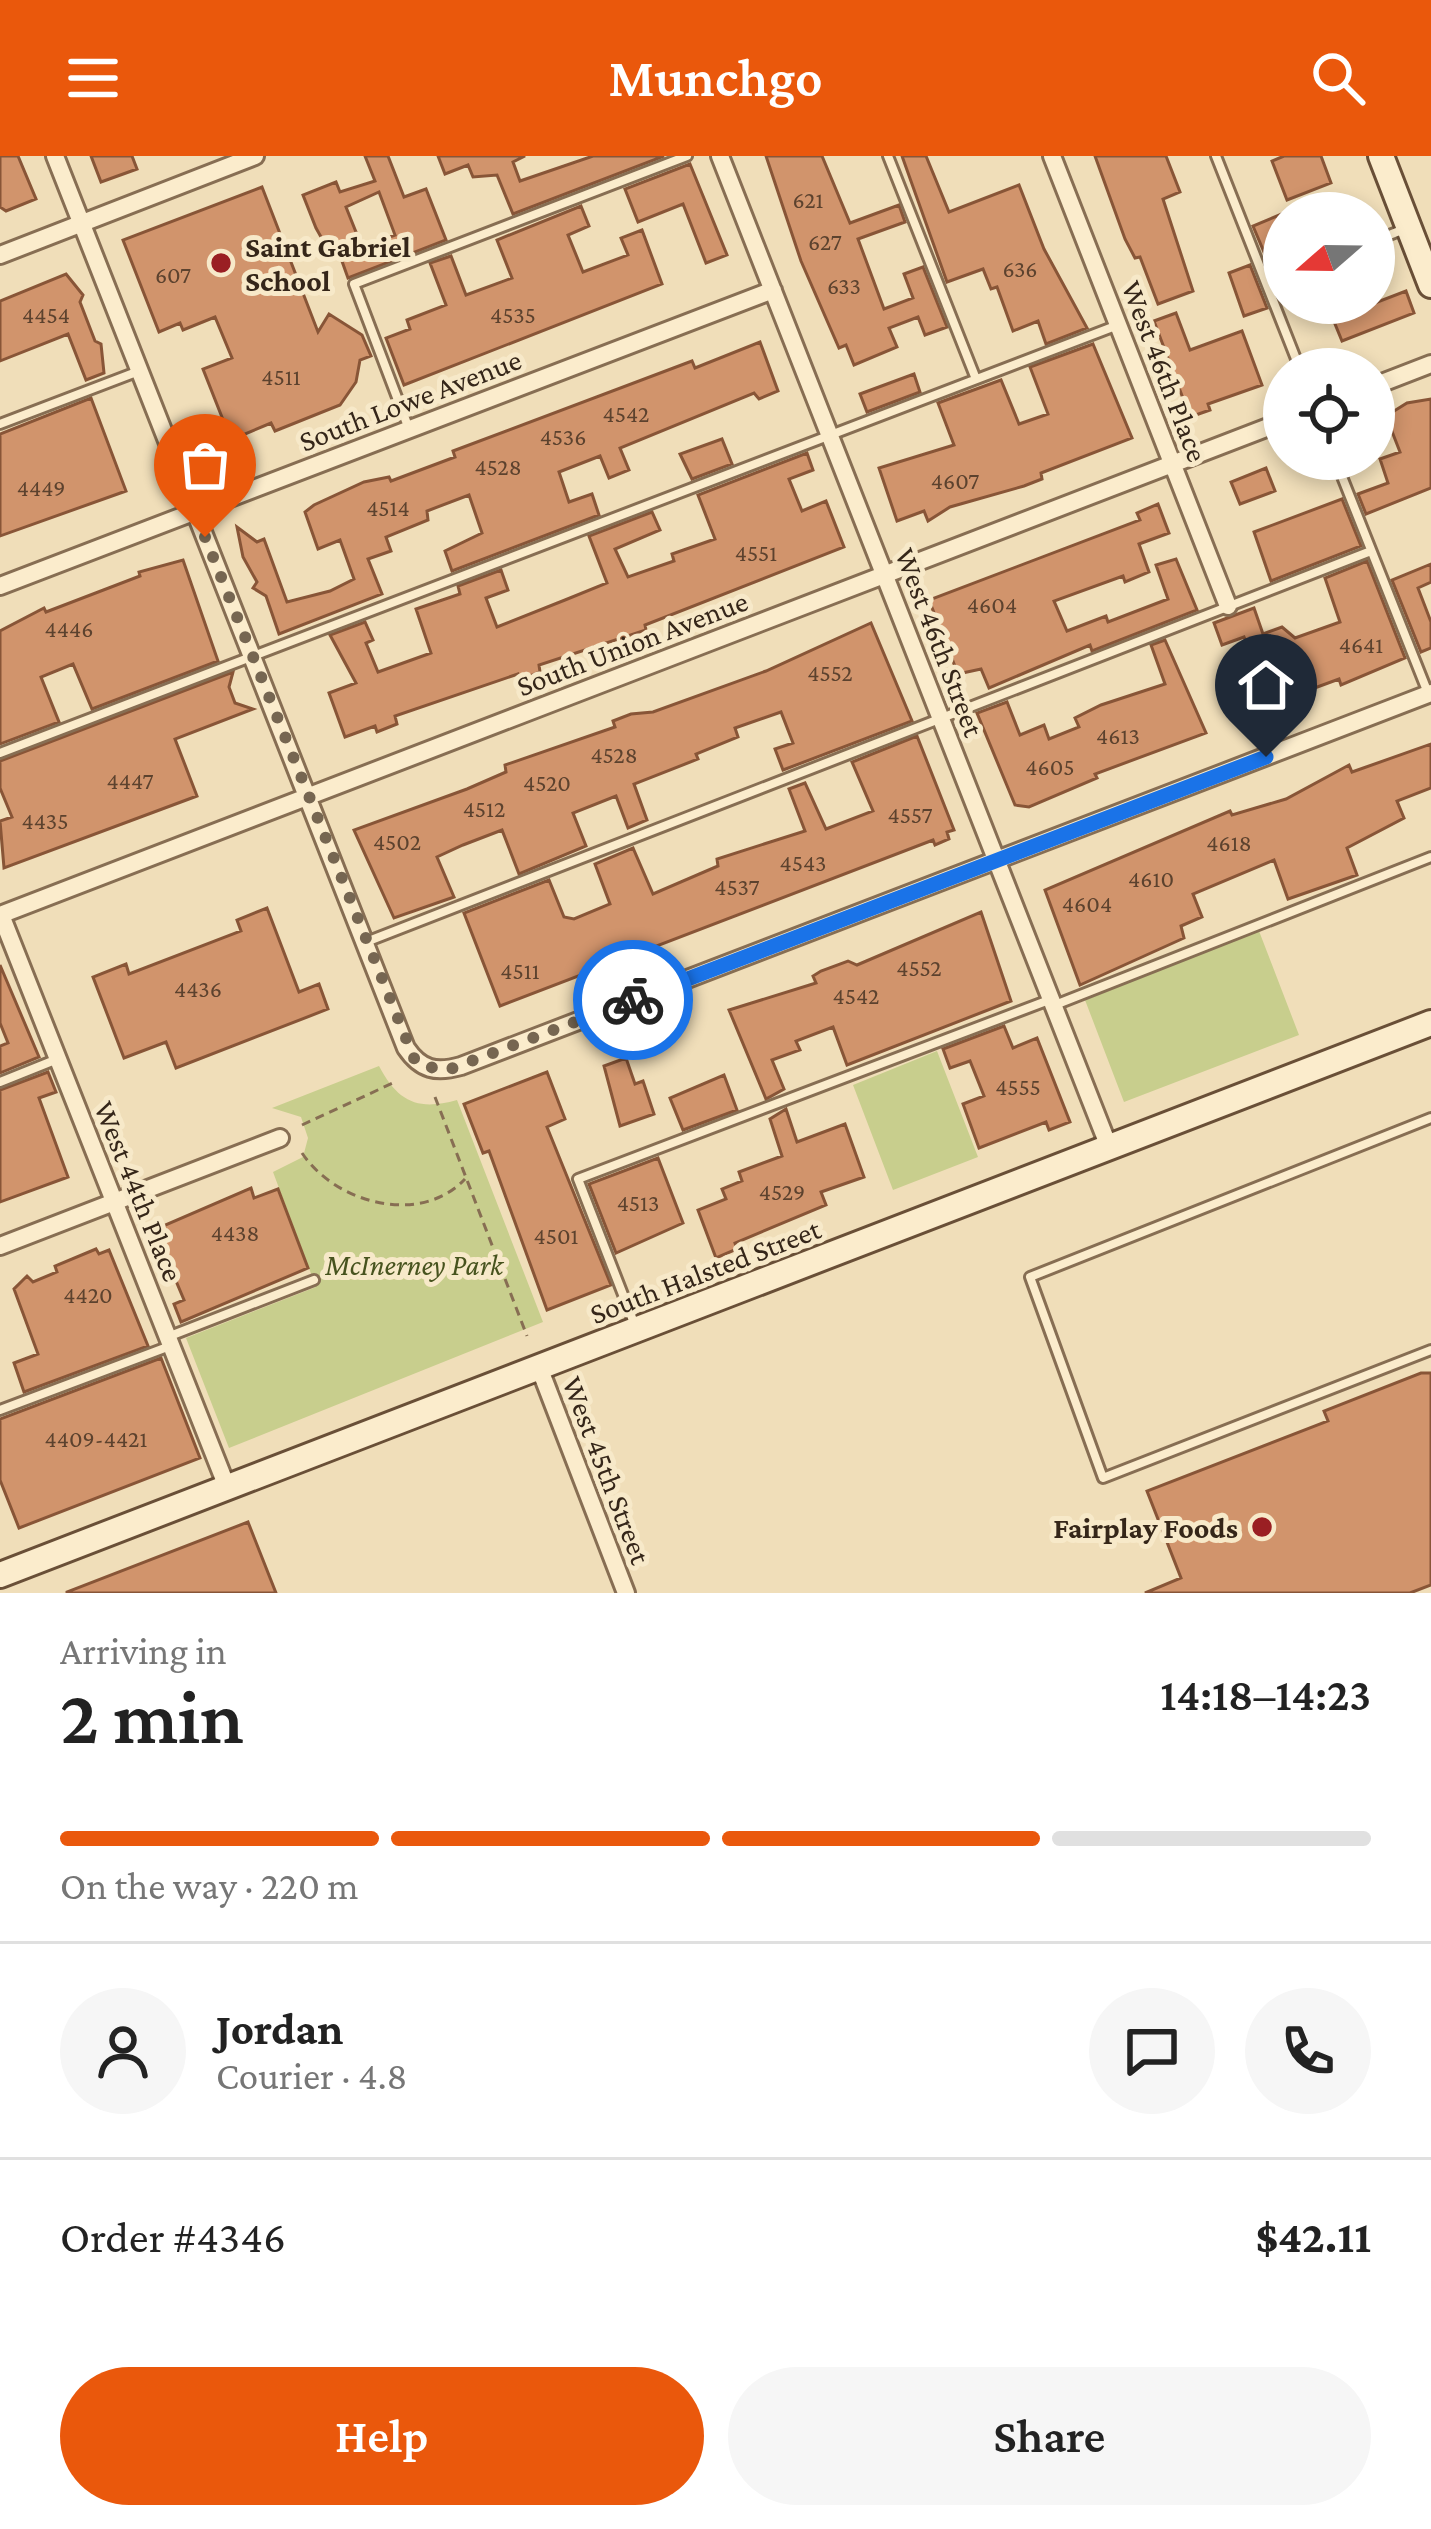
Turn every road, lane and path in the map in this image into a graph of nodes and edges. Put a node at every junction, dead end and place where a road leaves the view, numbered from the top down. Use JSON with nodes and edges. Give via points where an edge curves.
{"nodes":[{"id":1,"x":55,"y":156,"type":"edge"},
{"id":2,"x":255,"y":156,"type":"edge"},
{"id":3,"x":687,"y":156,"type":"edge"},
{"id":4,"x":720,"y":156,"type":"edge"},
{"id":5,"x":888,"y":156,"type":"edge"},
{"id":6,"x":1052,"y":156,"type":"edge"},
{"id":7,"x":1216,"y":156,"type":"edge"},
{"id":8,"x":1381,"y":156,"type":"edge"},
{"id":9,"x":82,"y":223,"type":"junction"},
{"id":10,"x":1408,"y":227,"type":"junction"},
{"id":11,"x":1395,"y":232,"type":"edge"},
{"id":12,"x":0,"y":254,"type":"edge"},
{"id":13,"x":1431,"y":285,"type":"edge"},
{"id":14,"x":772,"y":290,"type":"junction"},
{"id":15,"x":1118,"y":325,"type":"junction"},
{"id":16,"x":1292,"y":348,"type":"edge"},
{"id":17,"x":1431,"y":364,"type":"edge"},
{"id":18,"x":139,"y":370,"type":"junction"},
{"id":19,"x":1395,"y":378,"type":"edge"},
{"id":20,"x":976,"y":380,"type":"junction"},
{"id":21,"x":0,"y":424,"type":"edge"},
{"id":22,"x":409,"y":429,"type":"junction"},
{"id":23,"x":1263,"y":429,"type":"edge"},
{"id":24,"x":830,"y":436,"type":"junction"},
{"id":25,"x":1172,"y":464,"type":"junction"},
{"id":26,"x":1343,"y":480,"type":"edge"},
{"id":27,"x":194,"y":511,"type":"junction"},
{"id":28,"x":1371,"y":551,"type":"junction"},
{"id":29,"x":884,"y":574,"type":"junction"},
{"id":30,"x":0,"y":586,"type":"edge"},
{"id":31,"x":1228,"y":606,"type":"junction"},
{"id":32,"x":252,"y":657,"type":"junction"},
{"id":33,"x":1430,"y":694,"type":"edge"},
{"id":34,"x":941,"y":718,"type":"junction"},
{"id":35,"x":0,"y":753,"type":"edge"},
{"id":36,"x":307,"y":797,"type":"junction"},
{"id":37,"x":1431,"y":856,"type":"edge"},
{"id":38,"x":997,"y":860,"type":"junction"},
{"id":39,"x":0,"y":915,"type":"edge"},
{"id":40,"x":364,"y":943,"type":"junction"},
{"id":41,"x":1053,"y":1002,"type":"junction"},
{"id":42,"x":1431,"y":1023,"type":"edge"},
{"id":43,"x":57,"y":1059,"type":"junction"},
{"id":44,"x":0,"y":1082,"type":"edge"},
{"id":45,"x":395,"y":1082,"type":"dead end"},
{"id":46,"x":436,"y":1097,"type":"dead end"},
{"id":47,"x":1431,"y":1118,"type":"edge"},
{"id":48,"x":302,"y":1125,"type":"dead end"},
{"id":49,"x":280,"y":1138,"type":"dead end"},
{"id":50,"x":1109,"y":1147,"type":"junction"},
{"id":51,"x":302,"y":1153,"type":"dead end"},
{"id":52,"x":466,"y":1177,"type":"junction"},
{"id":53,"x":114,"y":1202,"type":"junction"},
{"id":54,"x":0,"y":1246,"type":"edge"},
{"id":55,"x":314,"y":1280,"type":"dead end"},
{"id":56,"x":637,"y":1329,"type":"junction"},
{"id":57,"x":527,"y":1336,"type":"dead end"},
{"id":58,"x":170,"y":1341,"type":"junction"},
{"id":59,"x":1431,"y":1350,"type":"edge"},
{"id":60,"x":539,"y":1367,"type":"junction"},
{"id":61,"x":0,"y":1410,"type":"edge"},
{"id":62,"x":227,"y":1487,"type":"junction"},
{"id":63,"x":0,"y":1575,"type":"edge"},
{"id":64,"x":626,"y":1593,"type":"edge"}],
"edges":[{"from":1,"to":9,"type":"street"},
{"from":2,"to":9,"type":"street"},
{"from":3,"to":22,"type":"lane","via":[[354,284]]},
{"from":4,"to":14,"type":"street","name":"West 46th Street"},
{"from":5,"to":20,"type":"lane"},
{"from":6,"to":15,"type":"street","name":"West 46th Place"},
{"from":7,"to":16,"type":"lane"},
{"from":8,"to":10,"type":"main road"},
{"from":9,"to":12,"type":"street"},
{"from":9,"to":18,"type":"street"},
{"from":10,"to":11,"type":"lane"},
{"from":10,"to":13,"type":"main road"},
{"from":14,"to":22,"type":"street","name":"South Lowe Avenue"},
{"from":14,"to":24,"type":"street","name":"West 46th Street"},
{"from":15,"to":20,"type":"lane"},
{"from":15,"to":25,"type":"street","name":"West 46th Place"},
{"from":17,"to":19,"type":"street"},
{"from":18,"to":21,"type":"lane"},
{"from":18,"to":27,"type":"street"},
{"from":20,"to":24,"type":"lane"},
{"from":22,"to":27,"type":"street","name":"South Lowe Avenue"},
{"from":23,"to":25,"type":"street","name":"South Union Avenue"},
{"from":24,"to":29,"type":"street","name":"West 46th Street"},
{"from":24,"to":32,"type":"lane"},
{"from":25,"to":29,"type":"street","name":"South Union Avenue"},
{"from":25,"to":31,"type":"street","name":"West 46th Place"},
{"from":26,"to":28,"type":"lane"},
{"from":27,"to":30,"type":"street","name":"South Lowe Avenue"},
{"from":27,"to":32,"type":"street"},
{"from":28,"to":31,"type":"lane"},
{"from":28,"to":33,"type":"lane"},
{"from":29,"to":34,"type":"street","name":"West 46th Street"},
{"from":29,"to":36,"type":"street","name":"South Union Avenue"},
{"from":31,"to":34,"type":"lane"},
{"from":32,"to":35,"type":"lane"},
{"from":32,"to":36,"type":"street"},
{"from":33,"to":38,"type":"street"},
{"from":34,"to":38,"type":"street","name":"West 46th Street"},
{"from":34,"to":40,"type":"lane"},
{"from":36,"to":39,"type":"street","name":"South Union Avenue"},
{"from":36,"to":40,"type":"street"},
{"from":37,"to":41,"type":"lane"},
{"from":38,"to":40,"type":"street","via":[[461,1066],[416,1063]]},
{"from":38,"to":41,"type":"street","name":"West 46th Street"},
{"from":39,"to":43,"type":"street","name":"West 44th Place"},
{"from":41,"to":50,"type":"street","name":"West 46th Street"},
{"from":41,"to":56,"type":"lane","via":[[578,1179]]},
{"from":42,"to":50,"type":"main road","name":"South Halsted Street"},
{"from":43,"to":44,"type":"lane"},
{"from":43,"to":53,"type":"street","name":"West 44th Place"},
{"from":45,"to":48,"type":"path"},
{"from":46,"to":52,"type":"path"},
{"from":47,"to":59,"type":"lane","via":[[1030,1277],[1102,1478]]},
{"from":49,"to":53,"type":"street"},
{"from":50,"to":56,"type":"main road","name":"South Halsted Street"},
{"from":51,"to":52,"type":"path","via":[[333,1181],[386,1205],[434,1200]]},
{"from":52,"to":57,"type":"path"},
{"from":53,"to":54,"type":"street"},
{"from":53,"to":58,"type":"street","name":"West 44th Place"},
{"from":55,"to":58,"type":"lane"},
{"from":56,"to":60,"type":"main road","name":"South Halsted Street"},
{"from":58,"to":61,"type":"lane"},
{"from":58,"to":62,"type":"street","name":"West 44th Place"},
{"from":60,"to":62,"type":"main road","name":"South Halsted Street"},
{"from":60,"to":64,"type":"street","name":"West 45th Street"},
{"from":62,"to":63,"type":"main road","name":"South Halsted Street"}]}
